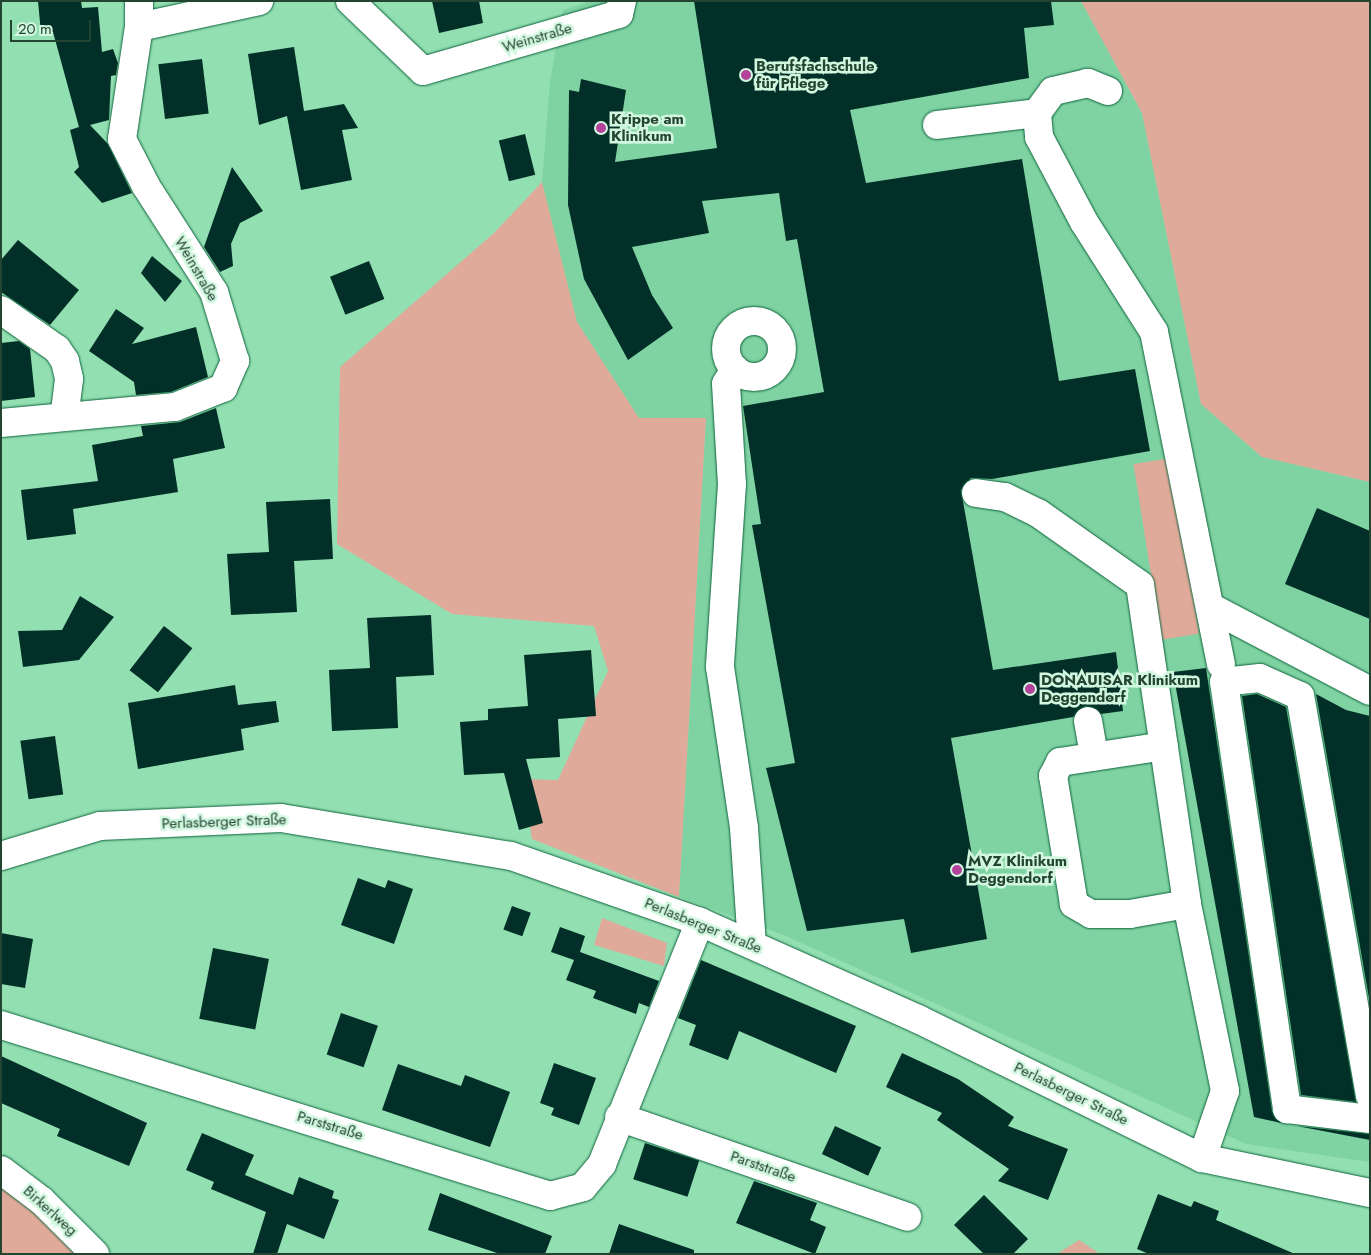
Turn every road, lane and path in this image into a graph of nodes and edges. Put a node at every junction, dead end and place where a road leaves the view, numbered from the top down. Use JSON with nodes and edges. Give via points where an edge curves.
{"nodes":[{"id":1,"x":258,"y":1,"type":"edge"},
{"id":2,"x":350,"y":1,"type":"edge"},
{"id":3,"x":622,"y":1,"type":"edge"},
{"id":4,"x":139,"y":14,"type":"edge"},
{"id":5,"x":1108,"y":90,"type":"dead end"},
{"id":6,"x":1037,"y":113,"type":"junction"},
{"id":7,"x":937,"y":126,"type":"dead end"},
{"id":8,"x":1,"y":310,"type":"edge"},
{"id":9,"x":735,"y":369,"type":"dead end"},
{"id":10,"x":64,"y":417,"type":"junction"},
{"id":11,"x":1,"y":423,"type":"edge"},
{"id":12,"x":976,"y":493,"type":"dead end"},
{"id":13,"x":1212,"y":608,"type":"junction"},
{"id":14,"x":1221,"y":664,"type":"dead end"},
{"id":15,"x":1370,"y":692,"type":"edge"},
{"id":16,"x":1088,"y":721,"type":"dead end"},
{"id":17,"x":1164,"y":746,"type":"junction"},
{"id":18,"x":1094,"y":756,"type":"junction"},
{"id":19,"x":1,"y":856,"type":"edge"},
{"id":20,"x":1187,"y":904,"type":"junction"},
{"id":21,"x":700,"y":922,"type":"junction"},
{"id":22,"x":752,"y":945,"type":"junction"},
{"id":23,"x":1,"y":1025,"type":"edge"},
{"id":24,"x":1370,"y":1096,"type":"edge"},
{"id":25,"x":619,"y":1118,"type":"junction"},
{"id":26,"x":1370,"y":1119,"type":"edge"},
{"id":27,"x":1202,"y":1158,"type":"junction"},
{"id":28,"x":1,"y":1170,"type":"edge"},
{"id":29,"x":1370,"y":1194,"type":"edge"},
{"id":30,"x":907,"y":1217,"type":"dead end"},
{"id":31,"x":95,"y":1254,"type":"edge"}],
"edges":[{"from":1,"to":4,"type":"street","name":"Weinstraße"},
{"from":2,"to":3,"type":"street","name":"Weinstraße","via":[[423,71],[619,14]]},
{"from":4,"to":10,"type":"street","name":"Weinstraße","via":[[122,138],[146,186],[214,292],[235,361],[223,388],[175,408]]},
{"from":5,"to":6,"type":"street","via":[[1088,82],[1071,84],[1053,91]]},
{"from":6,"to":7,"type":"street"},
{"from":6,"to":13,"type":"street","via":[[1048,161],[1154,332]]},
{"from":8,"to":10,"type":"street","via":[[57,349],[65,361],[69,378]]},
{"from":9,"to":22,"type":"street","via":[[726,384],[732,484],[720,667],[744,828]]},
{"from":10,"to":11,"type":"street","name":"Weinstraße"},
{"from":12,"to":17,"type":"street","via":[[1005,497],[1038,513],[1140,585]]},
{"from":13,"to":14,"type":"street"},
{"from":13,"to":15,"type":"street"},
{"from":16,"to":18,"type":"street"},
{"from":17,"to":18,"type":"street"},
{"from":17,"to":20,"type":"street"},
{"from":18,"to":20,"type":"street","via":[[1060,762],[1053,776],[1074,904],[1101,914]]},
{"from":19,"to":21,"type":"street","name":"Perlasberger Straße","via":[[100,826],[281,818],[511,856]]},
{"from":20,"to":27,"type":"street","via":[[1224,1091]]},
{"from":21,"to":22,"type":"street","name":"Perlasberger Straße"},
{"from":21,"to":25,"type":"street","name":"Parststraße"},
{"from":22,"to":27,"type":"street","name":"Perlasberger Straße","via":[[927,1024]]},
{"from":23,"to":25,"type":"street","name":"Parststraße","via":[[550,1196],[583,1186],[602,1164]]},
{"from":24,"to":26,"type":"street","via":[[1300,696],[1260,678],[1224,682],[1287,1109]]},
{"from":25,"to":30,"type":"street","name":"Parststraße"},
{"from":27,"to":29,"type":"street","name":"Perlasberger Straße"},
{"from":28,"to":31,"type":"street","name":"Birkerlweg","via":[[42,1201]]}]}
